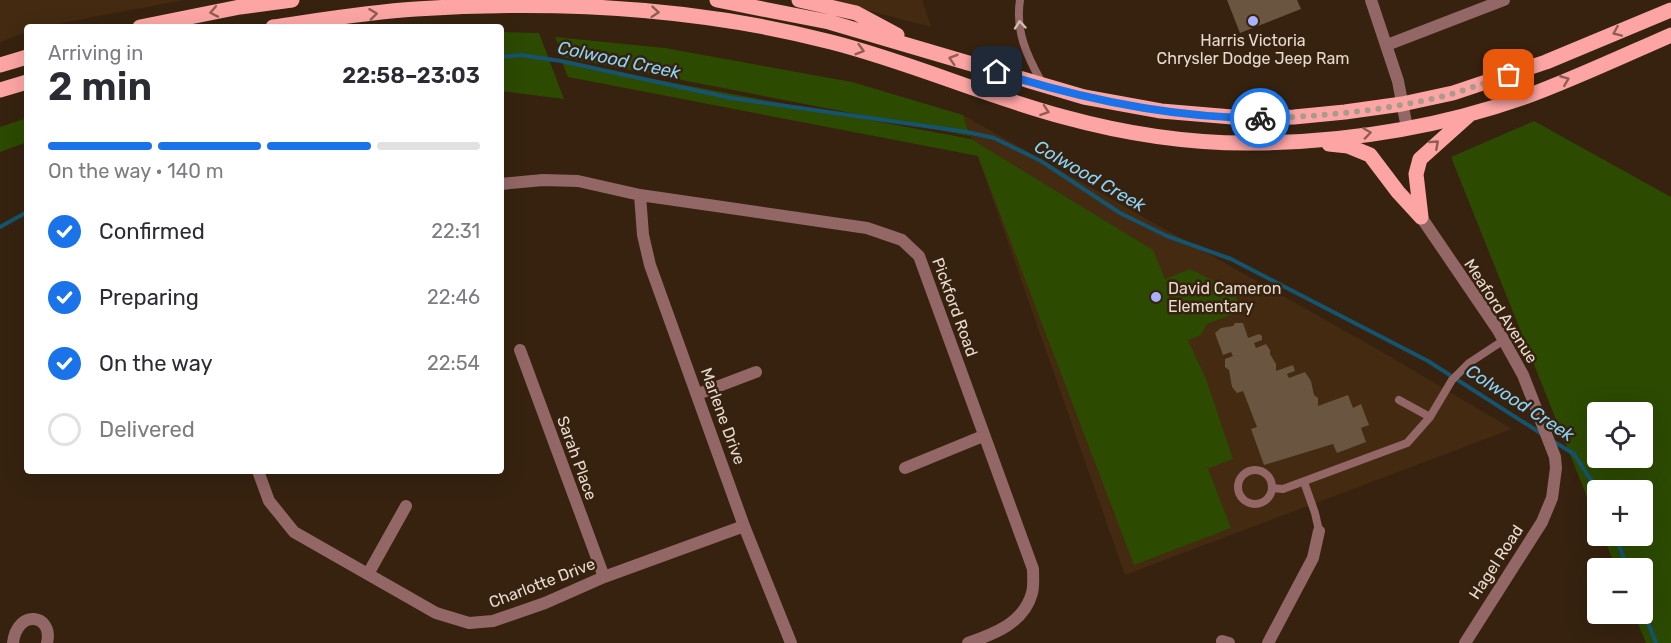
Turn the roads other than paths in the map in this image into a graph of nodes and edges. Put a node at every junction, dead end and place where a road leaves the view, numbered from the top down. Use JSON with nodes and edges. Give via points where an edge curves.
{"nodes":[{"id":1,"x":292,"y":0,"type":"edge"},
{"id":2,"x":717,"y":0,"type":"edge"},
{"id":3,"x":799,"y":0,"type":"edge"},
{"id":4,"x":1020,"y":0,"type":"edge"},
{"id":5,"x":1371,"y":0,"type":"edge"},
{"id":6,"x":1504,"y":0,"type":"edge"},
{"id":7,"x":1671,"y":10,"type":"edge"},
{"id":8,"x":807,"y":17,"type":"junction"},
{"id":9,"x":155,"y":24,"type":"edge"},
{"id":10,"x":296,"y":24,"type":"edge"},
{"id":11,"x":1671,"y":35,"type":"edge"},
{"id":12,"x":803,"y":36,"type":"junction"},
{"id":13,"x":1387,"y":45,"type":"junction"},
{"id":14,"x":929,"y":51,"type":"junction"},
{"id":15,"x":24,"y":58,"type":"edge"},
{"id":16,"x":0,"y":65,"type":"edge"},
{"id":17,"x":24,"y":83,"type":"edge"},
{"id":18,"x":1045,"y":86,"type":"junction"},
{"id":19,"x":0,"y":90,"type":"edge"},
{"id":20,"x":1402,"y":105,"type":"junction"},
{"id":21,"x":1470,"y":114,"type":"junction"},
{"id":22,"x":1407,"y":128,"type":"junction"},
{"id":23,"x":1309,"y":142,"type":"junction"},
{"id":24,"x":504,"y":184,"type":"edge"},
{"id":25,"x":640,"y":195,"type":"junction"},
{"id":26,"x":1421,"y":217,"type":"junction"},
{"id":27,"x":1504,"y":340,"type":"junction"},
{"id":28,"x":520,"y":351,"type":"dead end"},
{"id":29,"x":756,"y":372,"type":"dead end"},
{"id":30,"x":698,"y":394,"type":"junction"},
{"id":31,"x":1399,"y":400,"type":"dead end"},
{"id":32,"x":1430,"y":417,"type":"junction"},
{"id":33,"x":983,"y":436,"type":"junction"},
{"id":34,"x":905,"y":468,"type":"dead end"},
{"id":35,"x":259,"y":474,"type":"edge"},
{"id":36,"x":1304,"y":482,"type":"junction"},
{"id":37,"x":1272,"y":488,"type":"junction"},
{"id":38,"x":1552,"y":498,"type":"joint"},
{"id":39,"x":406,"y":506,"type":"dead end"},
{"id":40,"x":744,"y":526,"type":"junction"},
{"id":41,"x":1318,"y":531,"type":"joint"},
{"id":42,"x":368,"y":574,"type":"junction"},
{"id":43,"x":604,"y":577,"type":"junction"},
{"id":44,"x":999,"y":638,"type":"edge"},
{"id":45,"x":13,"y":643,"type":"edge"},
{"id":46,"x":47,"y":643,"type":"edge"},
{"id":47,"x":791,"y":643,"type":"edge"},
{"id":48,"x":968,"y":643,"type":"edge"},
{"id":49,"x":1268,"y":643,"type":"edge"},
{"id":50,"x":1465,"y":643,"type":"edge"}],
"edges":[{"from":1,"to":9,"type":"main road","one_way":true},
{"from":2,"to":8,"type":"main road"},
{"from":3,"to":14,"type":"main road","via":[[856,14]]},
{"from":18,"to":4,"type":"lane","one_way":true,"via":[[1023,44],[1018,25]]},
{"from":5,"to":13,"type":"street"},
{"from":6,"to":13,"type":"street"},
{"from":7,"to":20,"type":"main road","one_way":true,"via":[[1546,62],[1453,93]]},
{"from":8,"to":12,"type":"lane"},
{"from":8,"to":14,"type":"main road"},
{"from":10,"to":12,"type":"main road","one_way":true,"via":[[414,9],[513,5],[678,14]]},
{"from":21,"to":11,"type":"main road","one_way":true,"via":[[1526,96]]},
{"from":12,"to":23,"type":"main road","one_way":true,"via":[[906,63],[1063,117],[1119,130],[1181,139]]},
{"from":13,"to":20,"type":"street"},
{"from":18,"to":14,"type":"main road","one_way":true},
{"from":15,"to":16,"type":"main road"},
{"from":17,"to":19,"type":"main road"},
{"from":18,"to":20,"type":"main road","via":[[1161,111],[1244,118],[1294,117]]},
{"from":20,"to":22,"type":"street"},
{"from":21,"to":22,"type":"main road"},
{"from":26,"to":21,"type":"main road","one_way":true,"via":[[1416,174],[1420,159]]},
{"from":23,"to":22,"type":"main road","one_way":true},
{"from":23,"to":26,"type":"main road","via":[[1348,146],[1370,155]]},
{"from":24,"to":25,"type":"street","name":"Pickford Road","via":[[578,181]]},
{"from":25,"to":30,"type":"street","name":"Marlene Drive","via":[[650,264]]},
{"from":25,"to":33,"type":"street","name":"Pickford Road","via":[[867,228],[902,240],[919,255]]},
{"from":26,"to":27,"type":"street","name":"Meaford Avenue"},
{"from":27,"to":32,"type":"lane","via":[[1469,363],[1452,380]]},
{"from":27,"to":38,"type":"street","name":"Meaford Avenue","via":[[1523,375],[1555,457]]},
{"from":28,"to":43,"type":"street","name":"Sarah Place"},
{"from":29,"to":30,"type":"street"},
{"from":30,"to":40,"type":"street","name":"Marlene Drive"},
{"from":31,"to":32,"type":"lane"},
{"from":32,"to":36,"type":"lane","via":[[1407,443]]},
{"from":33,"to":34,"type":"street"},
{"from":33,"to":44,"type":"street","name":"Pickford Road","via":[[1033,569],[1032,594]]},
{"from":35,"to":42,"type":"street","name":"Charlotte Drive","via":[[269,501],[294,532]]},
{"from":36,"to":37,"type":"lane","via":[[1283,489]]},
{"from":36,"to":41,"type":"lane","via":[[1316,513]]},
{"from":37,"to":37,"type":"lane","via":[[1266,475],[1252,471],[1245,474],[1238,487],[1244,500],[1258,504],[1270,496]]},
{"from":38,"to":50,"type":"street","name":"Hagel Road","via":[[1542,522]]},
{"from":39,"to":42,"type":"street"},
{"from":40,"to":43,"type":"street","name":"Charlotte Drive"},
{"from":40,"to":47,"type":"street","name":"Marlene Drive"},
{"from":41,"to":49,"type":"street","via":[[1313,558]]},
{"from":42,"to":43,"type":"street","name":"Charlotte Drive","via":[[436,613],[468,623],[493,621]]},
{"from":44,"to":48,"type":"street","name":"Pickford Road"},
{"from":45,"to":46,"type":"street","via":[[17,627],[30,618],[46,627]]}]}
